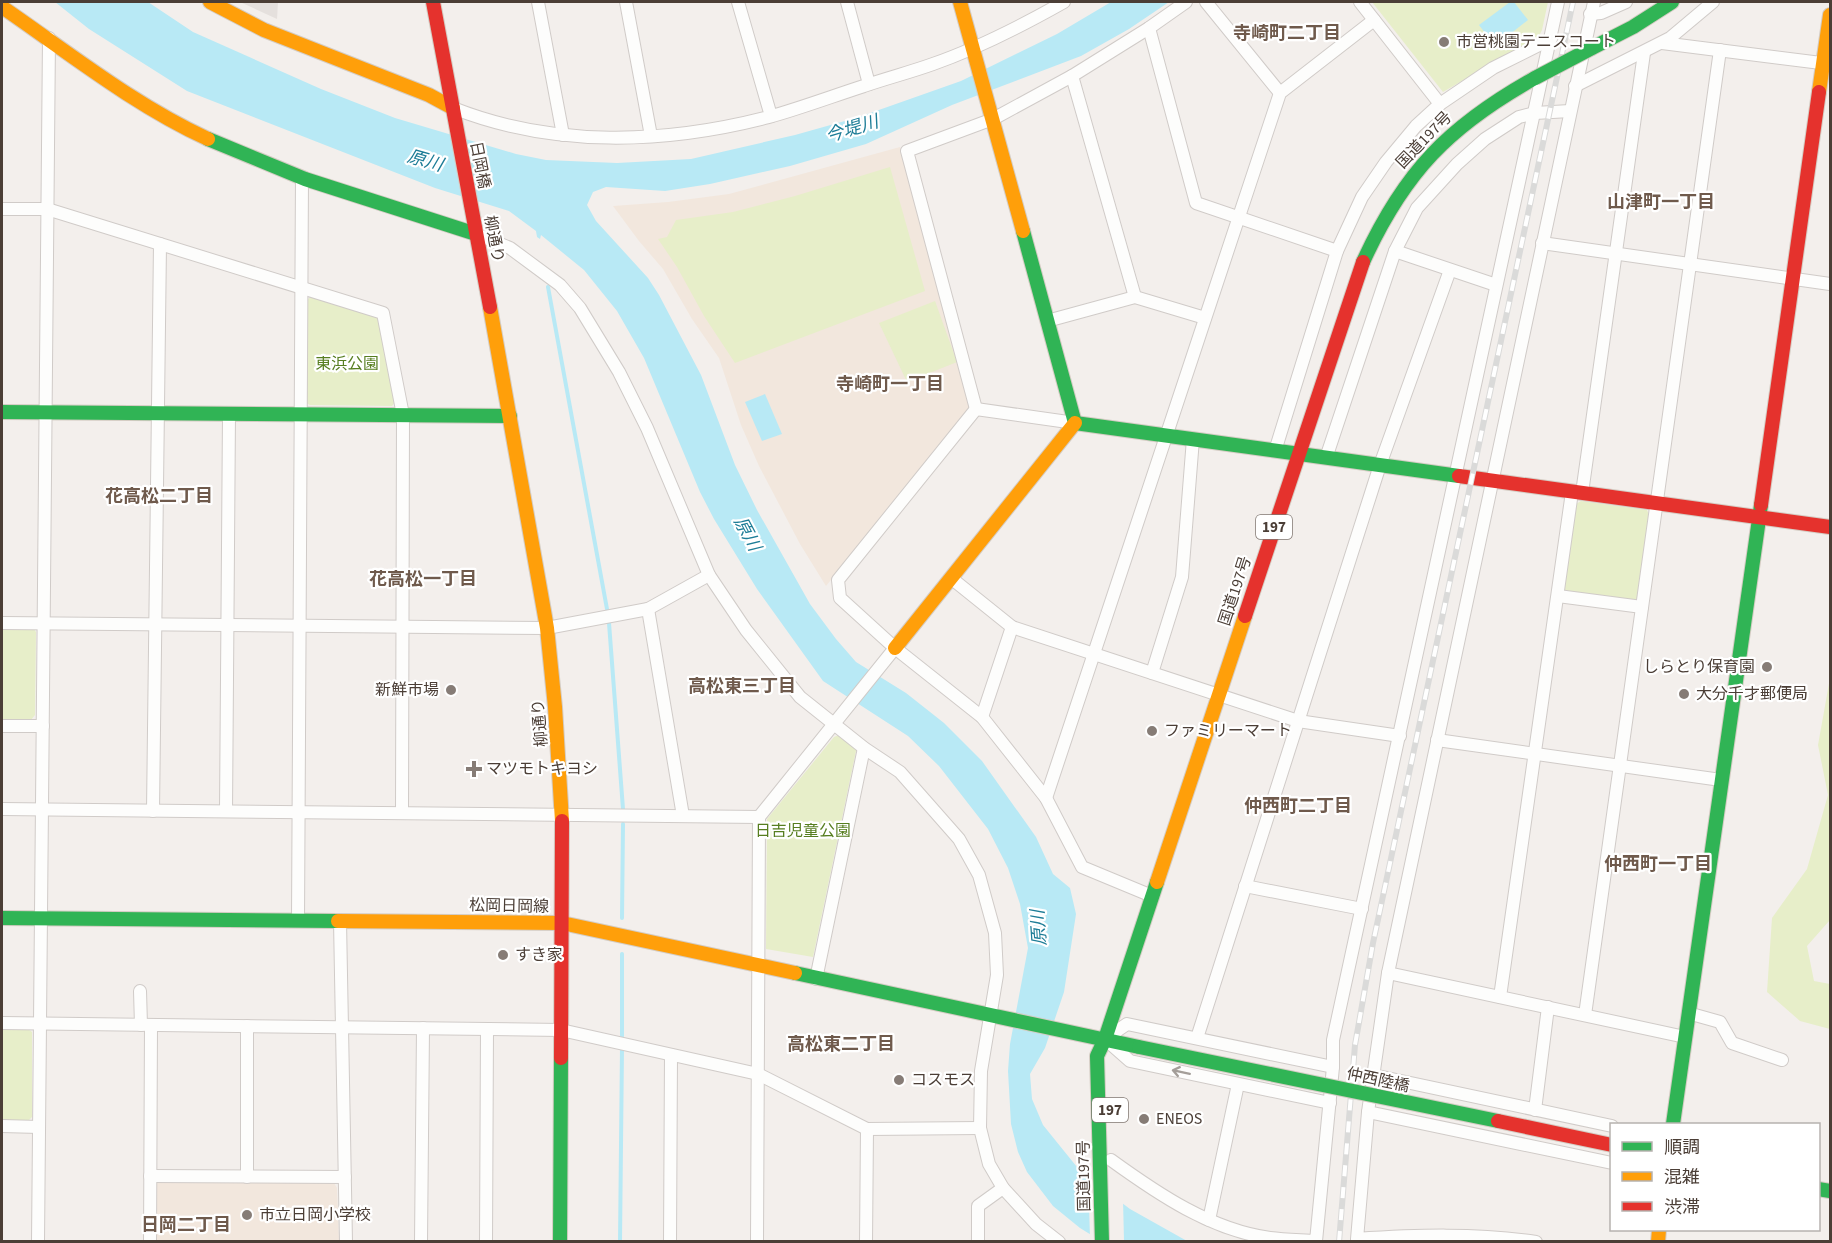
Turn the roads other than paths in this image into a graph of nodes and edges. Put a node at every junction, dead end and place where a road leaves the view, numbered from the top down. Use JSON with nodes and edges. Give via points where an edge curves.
{"nodes":[{"id":1,"x":210,"y":2,"type":"edge"},
{"id":2,"x":433,"y":2,"type":"edge"},
{"id":3,"x":538,"y":2,"type":"edge"},
{"id":4,"x":626,"y":2,"type":"edge"},
{"id":5,"x":738,"y":2,"type":"edge"},
{"id":6,"x":847,"y":2,"type":"edge"},
{"id":7,"x":960,"y":2,"type":"edge"},
{"id":8,"x":1064,"y":2,"type":"edge"},
{"id":9,"x":1186,"y":2,"type":"edge"},
{"id":10,"x":1206,"y":2,"type":"edge"},
{"id":11,"x":1360,"y":2,"type":"edge"},
{"id":12,"x":1558,"y":2,"type":"edge"},
{"id":13,"x":1626,"y":2,"type":"edge"},
{"id":14,"x":1672,"y":2,"type":"edge"},
{"id":15,"x":1713,"y":2,"type":"edge"},
{"id":16,"x":2,"y":7,"type":"edge"},
{"id":17,"x":1592,"y":8,"type":"edge"},
{"id":18,"x":1830,"y":15,"type":"edge"},
{"id":19,"x":1374,"y":20,"type":"junction"},
{"id":20,"x":1149,"y":28,"type":"junction"},
{"id":21,"x":49,"y":38,"type":"junction"},
{"id":22,"x":1551,"y":39,"type":"junction"},
{"id":23,"x":1662,"y":43,"type":"junction"},
{"id":24,"x":973,"y":47,"type":"junction"},
{"id":25,"x":1720,"y":50,"type":"junction"},
{"id":26,"x":1644,"y":53,"type":"junction"},
{"id":27,"x":1827,"y":64,"type":"edge"},
{"id":28,"x":1072,"y":76,"type":"junction"},
{"id":29,"x":869,"y":84,"type":"junction"},
{"id":30,"x":1575,"y":86,"type":"junction"},
{"id":31,"x":1280,"y":93,"type":"junction"},
{"id":32,"x":1440,"y":104,"type":"junction"},
{"id":33,"x":453,"y":108,"type":"junction"},
{"id":34,"x":1570,"y":111,"type":"junction"},
{"id":35,"x":1535,"y":113,"type":"junction"},
{"id":36,"x":771,"y":116,"type":"junction"},
{"id":37,"x":993,"y":119,"type":"junction"},
{"id":38,"x":563,"y":135,"type":"junction"},
{"id":39,"x":651,"y":136,"type":"junction"},
{"id":40,"x":302,"y":177,"type":"junction"},
{"id":41,"x":2,"y":209,"type":"edge"},
{"id":42,"x":47,"y":209,"type":"junction"},
{"id":43,"x":472,"y":209,"type":"joint"},
{"id":44,"x":1238,"y":218,"type":"junction"},
{"id":45,"x":476,"y":234,"type":"junction"},
{"id":46,"x":1542,"y":243,"type":"junction"},
{"id":47,"x":160,"y":244,"type":"junction"},
{"id":48,"x":1337,"y":251,"type":"junction"},
{"id":49,"x":1395,"y":251,"type":"junction"},
{"id":50,"x":1616,"y":253,"type":"junction"},
{"id":51,"x":1690,"y":264,"type":"junction"},
{"id":52,"x":1450,"y":270,"type":"junction"},
{"id":53,"x":1793,"y":278,"type":"junction"},
{"id":54,"x":1830,"y":284,"type":"edge"},
{"id":55,"x":1496,"y":285,"type":"junction"},
{"id":56,"x":302,"y":287,"type":"junction"},
{"id":57,"x":1136,"y":297,"type":"junction"},
{"id":58,"x":1205,"y":318,"type":"junction"},
{"id":59,"x":1047,"y":321,"type":"junction"},
{"id":60,"x":976,"y":409,"type":"junction"},
{"id":61,"x":2,"y":412,"type":"edge"},
{"id":62,"x":45,"y":412,"type":"junction"},
{"id":63,"x":157,"y":413,"type":"junction"},
{"id":64,"x":229,"y":414,"type":"junction"},
{"id":65,"x":301,"y":414,"type":"junction"},
{"id":66,"x":403,"y":415,"type":"junction"},
{"id":67,"x":510,"y":416,"type":"junction"},
{"id":68,"x":1075,"y":423,"type":"junction"},
{"id":69,"x":1166,"y":436,"type":"junction"},
{"id":70,"x":1193,"y":439,"type":"junction"},
{"id":71,"x":1275,"y":451,"type":"junction"},
{"id":72,"x":1298,"y":454,"type":"junction"},
{"id":73,"x":1326,"y":458,"type":"junction"},
{"id":74,"x":1380,"y":465,"type":"junction"},
{"id":75,"x":1454,"y":476,"type":"junction"},
{"id":76,"x":1492,"y":481,"type":"junction"},
{"id":77,"x":1577,"y":493,"type":"junction"},
{"id":78,"x":1657,"y":504,"type":"junction"},
{"id":79,"x":1759,"y":518,"type":"junction"},
{"id":80,"x":1830,"y":527,"type":"edge"},
{"id":81,"x":709,"y":575,"type":"junction"},
{"id":82,"x":951,"y":578,"type":"junction"},
{"id":83,"x":1558,"y":596,"type":"junction"},
{"id":84,"x":1642,"y":607,"type":"junction"},
{"id":85,"x":648,"y":609,"type":"junction"},
{"id":86,"x":2,"y":623,"type":"edge"},
{"id":87,"x":44,"y":624,"type":"junction"},
{"id":88,"x":155,"y":624,"type":"junction"},
{"id":89,"x":227,"y":625,"type":"junction"},
{"id":90,"x":300,"y":626,"type":"junction"},
{"id":91,"x":402,"y":626,"type":"junction"},
{"id":92,"x":1012,"y":627,"type":"junction"},
{"id":93,"x":547,"y":628,"type":"junction"},
{"id":94,"x":895,"y":648,"type":"junction"},
{"id":95,"x":1094,"y":654,"type":"junction"},
{"id":96,"x":1152,"y":673,"type":"junction"},
{"id":97,"x":1218,"y":695,"type":"junction"},
{"id":98,"x":982,"y":717,"type":"junction"},
{"id":99,"x":1298,"y":722,"type":"junction"},
{"id":100,"x":834,"y":724,"type":"junction"},
{"id":101,"x":2,"y":726,"type":"edge"},
{"id":102,"x":43,"y":726,"type":"junction"},
{"id":103,"x":1400,"y":736,"type":"junction"},
{"id":104,"x":1437,"y":740,"type":"junction"},
{"id":105,"x":864,"y":748,"type":"junction"},
{"id":106,"x":1535,"y":754,"type":"junction"},
{"id":107,"x":1620,"y":766,"type":"junction"},
{"id":108,"x":1721,"y":780,"type":"junction"},
{"id":109,"x":1046,"y":798,"type":"junction"},
{"id":110,"x":2,"y":809,"type":"edge"},
{"id":111,"x":42,"y":810,"type":"junction"},
{"id":112,"x":153,"y":811,"type":"junction"},
{"id":113,"x":226,"y":811,"type":"junction"},
{"id":114,"x":298,"y":812,"type":"junction"},
{"id":115,"x":402,"y":813,"type":"junction"},
{"id":116,"x":562,"y":815,"type":"junction"},
{"id":117,"x":683,"y":816,"type":"junction"},
{"id":118,"x":759,"y":817,"type":"junction"},
{"id":119,"x":1245,"y":886,"type":"junction"},
{"id":120,"x":1152,"y":896,"type":"junction"},
{"id":121,"x":1362,"y":909,"type":"junction"},
{"id":122,"x":2,"y":918,"type":"edge"},
{"id":123,"x":41,"y":919,"type":"junction"},
{"id":124,"x":298,"y":921,"type":"junction"},
{"id":125,"x":340,"y":921,"type":"junction"},
{"id":126,"x":562,"y":923,"type":"junction"},
{"id":127,"x":758,"y":966,"type":"junction"},
{"id":128,"x":1388,"y":973,"type":"junction"},
{"id":129,"x":816,"y":979,"type":"junction"},
{"id":130,"x":140,"y":991,"type":"dead end"},
{"id":131,"x":1500,"y":997,"type":"junction"},
{"id":132,"x":1548,"y":1008,"type":"junction"},
{"id":133,"x":1688,"y":1013,"type":"junction"},
{"id":134,"x":990,"y":1015,"type":"junction"},
{"id":135,"x":1585,"y":1016,"type":"junction"},
{"id":136,"x":2,"y":1023,"type":"edge"},
{"id":137,"x":40,"y":1024,"type":"junction"},
{"id":138,"x":146,"y":1025,"type":"junction"},
{"id":139,"x":247,"y":1026,"type":"junction"},
{"id":140,"x":342,"y":1027,"type":"junction"},
{"id":141,"x":423,"y":1028,"type":"junction"},
{"id":142,"x":487,"y":1029,"type":"junction"},
{"id":143,"x":561,"y":1030,"type":"junction"},
{"id":144,"x":1685,"y":1037,"type":"junction"},
{"id":145,"x":1197,"y":1038,"type":"junction"},
{"id":146,"x":1104,"y":1039,"type":"junction"},
{"id":147,"x":671,"y":1055,"type":"junction"},
{"id":148,"x":1782,"y":1060,"type":"dead end"},
{"id":149,"x":1333,"y":1067,"type":"junction"},
{"id":150,"x":758,"y":1074,"type":"junction"},
{"id":151,"x":1373,"y":1075,"type":"junction"},
{"id":152,"x":1238,"y":1084,"type":"junction"},
{"id":153,"x":1330,"y":1102,"type":"junction"},
{"id":154,"x":1535,"y":1110,"type":"junction"},
{"id":155,"x":1368,"y":1112,"type":"junction"},
{"id":156,"x":1672,"y":1123,"type":"edge"},
{"id":157,"x":2,"y":1126,"type":"edge"},
{"id":158,"x":1610,"y":1126,"type":"edge"},
{"id":159,"x":39,"y":1127,"type":"junction"},
{"id":160,"x":980,"y":1128,"type":"junction"},
{"id":161,"x":867,"y":1129,"type":"junction"},
{"id":162,"x":1610,"y":1145,"type":"edge"},
{"id":163,"x":1111,"y":1160,"type":"junction"},
{"id":164,"x":1610,"y":1163,"type":"edge"},
{"id":165,"x":150,"y":1176,"type":"junction"},
{"id":166,"x":247,"y":1177,"type":"junction"},
{"id":167,"x":345,"y":1177,"type":"junction"},
{"id":168,"x":1106,"y":1178,"type":"junction"},
{"id":169,"x":1003,"y":1188,"type":"junction"},
{"id":170,"x":1209,"y":1220,"type":"junction"},
{"id":171,"x":38,"y":1242,"type":"edge"},
{"id":172,"x":150,"y":1242,"type":"edge"},
{"id":173,"x":346,"y":1242,"type":"edge"},
{"id":174,"x":421,"y":1242,"type":"edge"},
{"id":175,"x":486,"y":1242,"type":"edge"},
{"id":176,"x":560,"y":1242,"type":"edge"},
{"id":177,"x":670,"y":1242,"type":"edge"},
{"id":178,"x":757,"y":1242,"type":"edge"},
{"id":179,"x":866,"y":1242,"type":"edge"},
{"id":180,"x":978,"y":1242,"type":"edge"},
{"id":181,"x":1059,"y":1242,"type":"edge"},
{"id":182,"x":1102,"y":1242,"type":"edge"},
{"id":183,"x":1112,"y":1242,"type":"edge"},
{"id":184,"x":1536,"y":1242,"type":"edge"}],
"edges":[{"from":1,"to":33,"type":"main road","via":[[264,30]]},
{"from":2,"to":33,"type":"main road","name":"日岡橋"},
{"from":3,"to":38,"type":"street"},
{"from":4,"to":39,"type":"street"},
{"from":5,"to":36,"type":"street"},
{"from":6,"to":29,"type":"street"},
{"from":7,"to":24,"type":"main road"},
{"from":8,"to":24,"type":"street"},
{"from":9,"to":20,"type":"street"},
{"from":10,"to":31,"type":"street"},
{"from":11,"to":19,"type":"street"},
{"from":12,"to":22,"type":"street"},
{"from":13,"to":17,"type":"street","via":[[1601,13]]},
{"from":14,"to":72,"type":"main road","name":"国道197号","number":"197","bridge":true,"via":[[1490,103],[1443,141],[1411,176],[1388,209],[1362,263]]},
{"from":15,"to":23,"type":"street"},
{"from":16,"to":21,"type":"main road"},
{"from":17,"to":30,"type":"street"},
{"from":18,"to":27,"type":"main road"},
{"from":19,"to":31,"type":"street"},
{"from":19,"to":32,"type":"street"},
{"from":20,"to":28,"type":"street"},
{"from":20,"to":44,"type":"street","via":[[1196,203]]},
{"from":21,"to":40,"type":"main road","via":[[166,117],[206,138]]},
{"from":21,"to":42,"type":"street"},
{"from":22,"to":32,"type":"street","via":[[1493,68]]},
{"from":22,"to":35,"type":"street"},
{"from":23,"to":25,"type":"street"},
{"from":23,"to":26,"type":"street"},
{"from":24,"to":29,"type":"street"},
{"from":24,"to":37,"type":"main road"},
{"from":25,"to":27,"type":"street"},
{"from":25,"to":51,"type":"street"},
{"from":26,"to":30,"type":"street"},
{"from":26,"to":50,"type":"street"},
{"from":27,"to":53,"type":"main road"},
{"from":28,"to":37,"type":"street"},
{"from":28,"to":57,"type":"street"},
{"from":29,"to":36,"type":"street"},
{"from":30,"to":34,"type":"street"},
{"from":31,"to":44,"type":"street"},
{"from":32,"to":48,"type":"street","via":[[1416,126],[1380,171],[1362,197]]},
{"from":33,"to":38,"type":"street","via":[[504,125]]},
{"from":33,"to":43,"type":"main road","name":"日岡橋"},
{"from":34,"to":35,"type":"street"},
{"from":34,"to":46,"type":"street"},
{"from":35,"to":49,"type":"street","via":[[1519,117],[1494,133],[1457,164],[1417,208]]},
{"from":35,"to":55,"type":"street"},
{"from":36,"to":39,"type":"street","via":[[716,129]]},
{"from":37,"to":59,"type":"main road"},
{"from":37,"to":60,"type":"street","via":[[907,151]]},
{"from":38,"to":39,"type":"street"},
{"from":40,"to":45,"type":"main road"},
{"from":40,"to":56,"type":"street"},
{"from":41,"to":42,"type":"street"},
{"from":42,"to":47,"type":"street"},
{"from":42,"to":62,"type":"street"},
{"from":43,"to":45,"type":"main road","name":"柳通り"},
{"from":44,"to":48,"type":"street"},
{"from":44,"to":58,"type":"street"},
{"from":45,"to":67,"type":"main road","name":"柳通り"},
{"from":45,"to":81,"type":"street","via":[[510,248],[560,285],[580,308],[647,428]]},
{"from":46,"to":50,"type":"street"},
{"from":46,"to":76,"type":"street"},
{"from":47,"to":56,"type":"street"},
{"from":47,"to":63,"type":"street"},
{"from":48,"to":71,"type":"street"},
{"from":49,"to":52,"type":"street"},
{"from":49,"to":73,"type":"street"},
{"from":50,"to":51,"type":"street"},
{"from":50,"to":77,"type":"street"},
{"from":51,"to":53,"type":"street"},
{"from":51,"to":78,"type":"street"},
{"from":52,"to":55,"type":"street"},
{"from":52,"to":74,"type":"street"},
{"from":53,"to":54,"type":"street"},
{"from":53,"to":79,"type":"main road"},
{"from":55,"to":75,"type":"street"},
{"from":56,"to":65,"type":"street"},
{"from":56,"to":66,"type":"street","via":[[383,312]]},
{"from":57,"to":58,"type":"street"},
{"from":57,"to":59,"type":"street"},
{"from":58,"to":69,"type":"street"},
{"from":59,"to":68,"type":"main road"},
{"from":60,"to":68,"type":"street"},
{"from":60,"to":94,"type":"street","via":[[838,580],[840,598]]},
{"from":61,"to":62,"type":"main road"},
{"from":62,"to":63,"type":"main road"},
{"from":62,"to":87,"type":"street"},
{"from":63,"to":64,"type":"main road"},
{"from":63,"to":88,"type":"street"},
{"from":64,"to":65,"type":"main road"},
{"from":64,"to":89,"type":"street"},
{"from":65,"to":66,"type":"main road"},
{"from":65,"to":90,"type":"street"},
{"from":66,"to":67,"type":"main road"},
{"from":66,"to":91,"type":"street"},
{"from":67,"to":93,"type":"main road","name":"柳通り"},
{"from":68,"to":69,"type":"main road"},
{"from":68,"to":82,"type":"main road"},
{"from":69,"to":70,"type":"main road"},
{"from":69,"to":95,"type":"street"},
{"from":70,"to":71,"type":"main road"},
{"from":70,"to":96,"type":"street","via":[[1182,577]]},
{"from":71,"to":72,"type":"main road"},
{"from":72,"to":73,"type":"main road"},
{"from":72,"to":97,"type":"main road","name":"国道197号","number":"197"},
{"from":73,"to":74,"type":"main road"},
{"from":74,"to":75,"type":"main road"},
{"from":74,"to":99,"type":"street"},
{"from":75,"to":76,"type":"main road"},
{"from":75,"to":103,"type":"street"},
{"from":76,"to":77,"type":"main road"},
{"from":76,"to":104,"type":"street"},
{"from":77,"to":78,"type":"main road"},
{"from":77,"to":83,"type":"street"},
{"from":78,"to":79,"type":"main road"},
{"from":78,"to":84,"type":"street"},
{"from":79,"to":80,"type":"main road"},
{"from":79,"to":108,"type":"main road"},
{"from":81,"to":85,"type":"street"},
{"from":81,"to":100,"type":"street","via":[[746,630],[800,697]]},
{"from":82,"to":92,"type":"street"},
{"from":82,"to":94,"type":"main road"},
{"from":83,"to":84,"type":"street"},
{"from":83,"to":106,"type":"street"},
{"from":84,"to":107,"type":"street"},
{"from":85,"to":93,"type":"street"},
{"from":85,"to":117,"type":"street"},
{"from":86,"to":87,"type":"street"},
{"from":87,"to":88,"type":"street"},
{"from":87,"to":102,"type":"street"},
{"from":88,"to":89,"type":"street"},
{"from":88,"to":112,"type":"street"},
{"from":89,"to":90,"type":"street"},
{"from":89,"to":113,"type":"street"},
{"from":90,"to":91,"type":"street"},
{"from":90,"to":114,"type":"street"},
{"from":91,"to":93,"type":"street"},
{"from":91,"to":115,"type":"street"},
{"from":92,"to":95,"type":"street"},
{"from":92,"to":98,"type":"street"},
{"from":93,"to":116,"type":"main road","name":"柳通り"},
{"from":94,"to":98,"type":"street"},
{"from":94,"to":100,"type":"street"},
{"from":95,"to":96,"type":"street"},
{"from":95,"to":109,"type":"street"},
{"from":96,"to":97,"type":"street"},
{"from":97,"to":99,"type":"street"},
{"from":97,"to":120,"type":"main road","name":"国道197号","number":"197"},
{"from":98,"to":109,"type":"street"},
{"from":99,"to":103,"type":"street"},
{"from":99,"to":119,"type":"street"},
{"from":100,"to":105,"type":"street"},
{"from":100,"to":118,"type":"street"},
{"from":101,"to":102,"type":"street"},
{"from":102,"to":111,"type":"street"},
{"from":103,"to":121,"type":"street"},
{"from":104,"to":106,"type":"street"},
{"from":104,"to":128,"type":"street"},
{"from":105,"to":129,"type":"street"},
{"from":105,"to":134,"type":"street","via":[[900,772],[934,809],[959,839],[980,875],[997,955]]},
{"from":106,"to":107,"type":"street"},
{"from":106,"to":131,"type":"street"},
{"from":107,"to":108,"type":"street"},
{"from":107,"to":135,"type":"street"},
{"from":108,"to":133,"type":"main road"},
{"from":109,"to":120,"type":"street","via":[[1082,867]]},
{"from":110,"to":111,"type":"street"},
{"from":111,"to":112,"type":"street"},
{"from":111,"to":123,"type":"street"},
{"from":112,"to":113,"type":"street"},
{"from":113,"to":114,"type":"street"},
{"from":114,"to":115,"type":"street"},
{"from":114,"to":124,"type":"street"},
{"from":115,"to":116,"type":"street"},
{"from":116,"to":117,"type":"street"},
{"from":116,"to":126,"type":"main road","name":"柳通り"},
{"from":117,"to":118,"type":"street"},
{"from":118,"to":127,"type":"street"},
{"from":119,"to":121,"type":"street"},
{"from":119,"to":145,"type":"street"},
{"from":120,"to":146,"type":"main road","name":"国道197号","number":"197"},
{"from":121,"to":149,"type":"street","via":[[1332,1040]]},
{"from":122,"to":123,"type":"main road","name":"松岡日岡線"},
{"from":123,"to":124,"type":"main road","name":"松岡日岡線"},
{"from":123,"to":137,"type":"street"},
{"from":124,"to":125,"type":"main road","name":"松岡日岡線"},
{"from":125,"to":126,"type":"main road","name":"松岡日岡線"},
{"from":125,"to":140,"type":"street"},
{"from":126,"to":127,"type":"main road","name":"松岡日岡線"},
{"from":126,"to":143,"type":"main road","name":"柳通り"},
{"from":127,"to":129,"type":"main road","name":"松岡日岡線"},
{"from":127,"to":150,"type":"street"},
{"from":128,"to":131,"type":"street"},
{"from":128,"to":151,"type":"street"},
{"from":129,"to":134,"type":"main road","name":"松岡日岡線"},
{"from":130,"to":138,"type":"street"},
{"from":131,"to":132,"type":"street"},
{"from":132,"to":135,"type":"street"},
{"from":132,"to":154,"type":"street"},
{"from":133,"to":144,"type":"main road"},
{"from":133,"to":148,"type":"street","via":[[1720,1022],[1732,1043]]},
{"from":134,"to":146,"type":"main road","name":"松岡日岡線"},
{"from":134,"to":160,"type":"street","via":[[981,1071]]},
{"from":135,"to":144,"type":"street"},
{"from":136,"to":137,"type":"street"},
{"from":137,"to":138,"type":"street"},
{"from":137,"to":159,"type":"street"},
{"from":138,"to":139,"type":"street"},
{"from":138,"to":165,"type":"street"},
{"from":139,"to":140,"type":"street"},
{"from":139,"to":166,"type":"street"},
{"from":140,"to":141,"type":"street"},
{"from":140,"to":167,"type":"street"},
{"from":141,"to":142,"type":"street"},
{"from":141,"to":174,"type":"street"},
{"from":142,"to":143,"type":"street"},
{"from":142,"to":175,"type":"street"},
{"from":143,"to":147,"type":"street"},
{"from":143,"to":176,"type":"main road","name":"柳通り"},
{"from":144,"to":156,"type":"main road"},
{"from":145,"to":146,"type":"street","via":[[1127,1024]]},
{"from":145,"to":149,"type":"street"},
{"from":152,"to":146,"type":"street","one_way":true,"via":[[1130,1061]]},
{"from":146,"to":162,"type":"main road","name":"仲西陸橋","bridge":true},
{"from":146,"to":163,"type":"main road","name":"国道197号","number":"197"},
{"from":146,"to":168,"type":"main road","name":"国道197号","number":"197","via":[[1097,1056]]},
{"from":147,"to":150,"type":"street"},
{"from":147,"to":177,"type":"street"},
{"from":149,"to":153,"type":"street"},
{"from":150,"to":161,"type":"street"},
{"from":150,"to":178,"type":"street"},
{"from":151,"to":154,"type":"street"},
{"from":151,"to":155,"type":"street"},
{"from":152,"to":153,"type":"street"},
{"from":152,"to":170,"type":"street"},
{"from":153,"to":170,"type":"street","via":[[1316,1241],[1269,1238]]},
{"from":154,"to":158,"type":"street"},
{"from":155,"to":164,"type":"street"},
{"from":155,"to":184,"type":"street","via":[[1357,1239],[1436,1235]]},
{"from":157,"to":159,"type":"street"},
{"from":159,"to":171,"type":"street"},
{"from":160,"to":161,"type":"street"},
{"from":160,"to":169,"type":"street","via":[[989,1164]]},
{"from":161,"to":179,"type":"street"},
{"from":163,"to":168,"type":"main road","name":"国道197号","number":"197"},
{"from":163,"to":170,"type":"street","via":[[1164,1196]]},
{"from":165,"to":166,"type":"street"},
{"from":165,"to":172,"type":"street"},
{"from":166,"to":167,"type":"street"},
{"from":167,"to":173,"type":"street"},
{"from":168,"to":182,"type":"main road","name":"国道197号","number":"197"},
{"from":168,"to":183,"type":"main road","name":"国道197号","number":"197"},
{"from":169,"to":180,"type":"street","via":[[978,1206]]},
{"from":169,"to":181,"type":"street","via":[[1036,1224]]}]}
